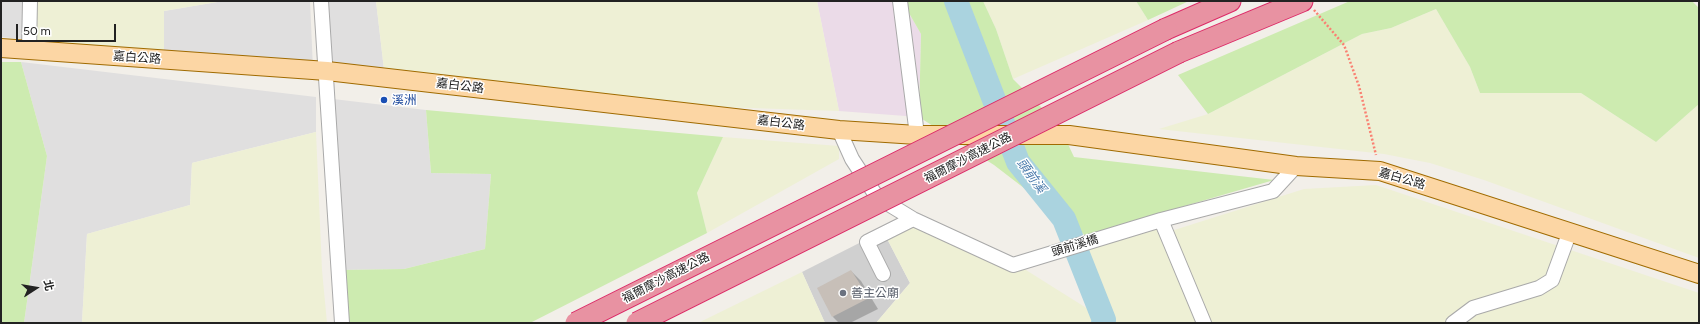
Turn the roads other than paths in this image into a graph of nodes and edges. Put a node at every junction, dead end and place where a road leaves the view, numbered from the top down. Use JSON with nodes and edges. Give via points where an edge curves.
{"nodes":[{"id":1,"x":30,"y":1,"type":"edge"},
{"id":2,"x":321,"y":1,"type":"edge"},
{"id":3,"x":900,"y":1,"type":"edge"},
{"id":4,"x":1230,"y":1,"type":"edge"},
{"id":5,"x":1308,"y":6,"type":"edge"},
{"id":6,"x":1,"y":48,"type":"edge"},
{"id":7,"x":29,"y":50,"type":"junction"},
{"id":8,"x":327,"y":71,"type":"junction"},
{"id":9,"x":839,"y":130,"type":"junction"},
{"id":10,"x":917,"y":135,"type":"junction"},
{"id":11,"x":1296,"y":166,"type":"junction"},
{"id":12,"x":913,"y":219,"type":"junction"},
{"id":13,"x":1162,"y":220,"type":"junction"},
{"id":14,"x":1570,"y":232,"type":"junction"},
{"id":15,"x":883,"y":274,"type":"dead end"},
{"id":16,"x":1699,"y":274,"type":"edge"},
{"id":17,"x":342,"y":323,"type":"edge"},
{"id":18,"x":576,"y":323,"type":"edge"},
{"id":19,"x":637,"y":323,"type":"edge"},
{"id":20,"x":1204,"y":323,"type":"edge"},
{"id":21,"x":1453,"y":323,"type":"edge"}],
"edges":[{"from":1,"to":7,"type":"street"},
{"from":2,"to":8,"type":"street"},
{"from":3,"to":10,"type":"street"},
{"from":4,"to":18,"type":"highway","name":"福爾摩沙高速公路","bridge":true,"via":[[1166,29]]},
{"from":5,"to":19,"type":"highway","name":"福爾摩沙高速公路","bridge":true,"via":[[1179,52]]},
{"from":6,"to":7,"type":"main road","name":"嘉白公路"},
{"from":7,"to":8,"type":"main road","name":"嘉白公路"},
{"from":8,"to":9,"type":"main road","name":"嘉白公路"},
{"from":8,"to":17,"type":"street"},
{"from":9,"to":10,"type":"main road","name":"嘉白公路"},
{"from":9,"to":12,"type":"street","name":"頭前溪橋","via":[[852,159],[877,197]]},
{"from":10,"to":11,"type":"main road","name":"嘉白公路","bridge":true,"via":[[1069,135]]},
{"from":11,"to":13,"type":"street","name":"頭前溪橋","via":[[1273,191]]},
{"from":11,"to":14,"type":"main road","name":"嘉白公路","via":[[1380,171]]},
{"from":12,"to":13,"type":"street","name":"頭前溪橋","via":[[1013,265]]},
{"from":12,"to":15,"type":"street","via":[[867,242]]},
{"from":13,"to":20,"type":"street"},
{"from":14,"to":16,"type":"main road","name":"嘉白公路"},
{"from":14,"to":21,"type":"street","via":[[1552,280],[1539,288],[1474,308]]}]}
